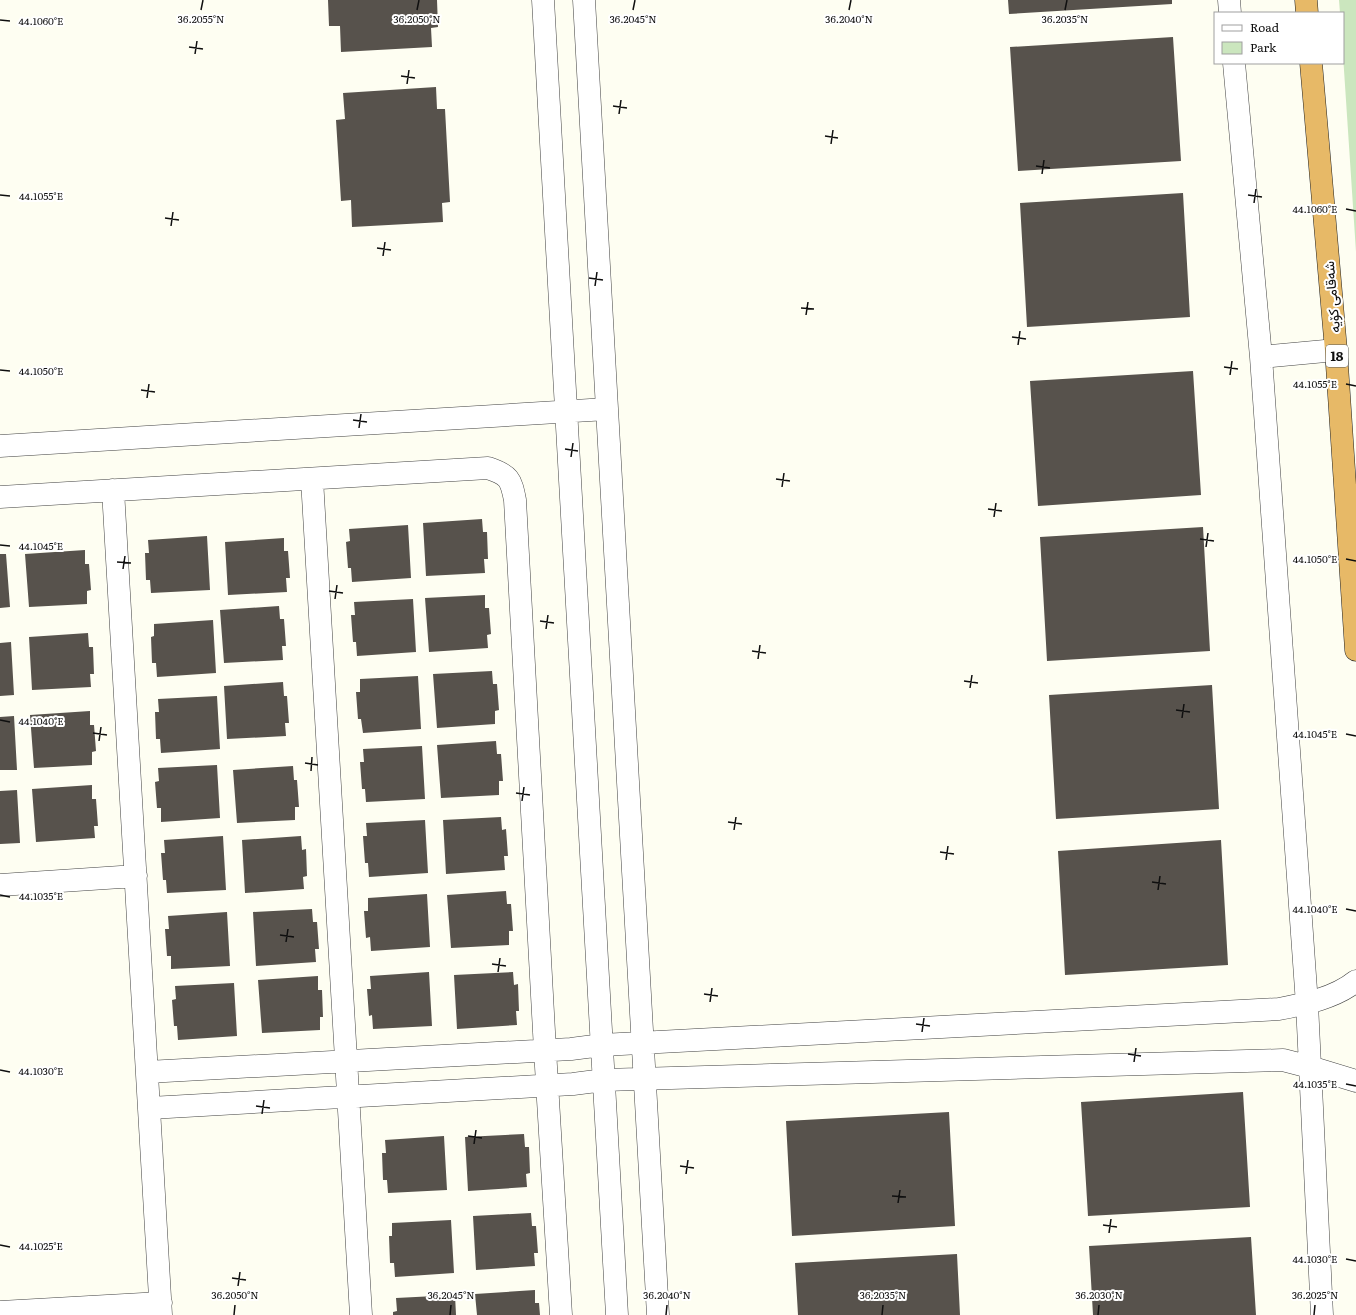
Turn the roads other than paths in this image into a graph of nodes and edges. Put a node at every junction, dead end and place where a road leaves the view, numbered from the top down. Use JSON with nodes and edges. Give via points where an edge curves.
{"nodes":[{"id":1,"x":543,"y":0,"type":"edge"},
{"id":2,"x":584,"y":0,"type":"edge"},
{"id":3,"x":1229,"y":0,"type":"edge"},
{"id":4,"x":1306,"y":0,"type":"edge"},
{"id":5,"x":1230,"y":12,"type":"edge"},
{"id":6,"x":1307,"y":12,"type":"edge"},
{"id":7,"x":1234,"y":64,"type":"edge"},
{"id":8,"x":1311,"y":64,"type":"edge"},
{"id":9,"x":1336,"y":350,"type":"junction"},
{"id":10,"x":1261,"y":358,"type":"junction"},
{"id":11,"x":607,"y":409,"type":"junction"},
{"id":12,"x":566,"y":411,"type":"junction"},
{"id":13,"x":0,"y":446,"type":"edge"},
{"id":14,"x":312,"y":479,"type":"junction"},
{"id":15,"x":113,"y":490,"type":"junction"},
{"id":16,"x":0,"y":497,"type":"edge"},
{"id":17,"x":1356,"y":650,"type":"edge"},
{"id":18,"x":136,"y":876,"type":"junction"},
{"id":19,"x":0,"y":885,"type":"edge"},
{"id":20,"x":1356,"y":981,"type":"edge"},
{"id":21,"x":1307,"y":1004,"type":"junction"},
{"id":22,"x":643,"y":1043,"type":"junction"},
{"id":23,"x":602,"y":1045,"type":"junction"},
{"id":24,"x":545,"y":1050,"type":"junction"},
{"id":25,"x":347,"y":1061,"type":"junction"},
{"id":26,"x":1310,"y":1067,"type":"junction"},
{"id":27,"x":147,"y":1072,"type":"junction"},
{"id":28,"x":645,"y":1078,"type":"junction"},
{"id":29,"x":604,"y":1080,"type":"junction"},
{"id":30,"x":1356,"y":1081,"type":"edge"},
{"id":31,"x":547,"y":1085,"type":"junction"},
{"id":32,"x":348,"y":1097,"type":"junction"},
{"id":33,"x":150,"y":1108,"type":"junction"},
{"id":34,"x":161,"y":1309,"type":"edge"},
{"id":35,"x":0,"y":1312,"type":"edge"},
{"id":36,"x":361,"y":1315,"type":"edge"},
{"id":37,"x":561,"y":1315,"type":"edge"},
{"id":38,"x":617,"y":1315,"type":"edge"},
{"id":39,"x":658,"y":1315,"type":"edge"},
{"id":40,"x":1322,"y":1315,"type":"edge"}],
"edges":[{"from":1,"to":12,"type":"street"},
{"from":2,"to":11,"type":"street"},
{"from":3,"to":5,"type":"street"},
{"from":4,"to":6,"type":"highway"},
{"from":7,"to":10,"type":"street"},
{"from":8,"to":9,"type":"highway","name":"شەقامی کۆیە","number":"18"},
{"from":9,"to":10,"type":"street"},
{"from":9,"to":17,"type":"highway","name":"شەقامی کۆیە","number":"18"},
{"from":10,"to":21,"type":"street"},
{"from":11,"to":12,"type":"street"},
{"from":11,"to":22,"type":"street"},
{"from":12,"to":13,"type":"street"},
{"from":12,"to":23,"type":"street"},
{"from":14,"to":15,"type":"street"},
{"from":14,"to":24,"type":"street","via":[[488,468],[503,473],[512,484],[515,500]]},
{"from":14,"to":25,"type":"street"},
{"from":15,"to":16,"type":"street"},
{"from":15,"to":18,"type":"street"},
{"from":18,"to":19,"type":"street"},
{"from":18,"to":27,"type":"street"},
{"from":20,"to":21,"type":"street","via":[[1347,989]]},
{"from":21,"to":22,"type":"street","via":[[1279,1009]]},
{"from":21,"to":26,"type":"street"},
{"from":22,"to":23,"type":"street"},
{"from":22,"to":28,"type":"street"},
{"from":23,"to":24,"type":"street"},
{"from":23,"to":29,"type":"street"},
{"from":24,"to":25,"type":"street"},
{"from":24,"to":31,"type":"street"},
{"from":25,"to":27,"type":"street"},
{"from":25,"to":32,"type":"street"},
{"from":26,"to":28,"type":"street","via":[[1283,1060]]},
{"from":26,"to":30,"type":"street"},
{"from":26,"to":40,"type":"street"},
{"from":27,"to":33,"type":"street"},
{"from":28,"to":29,"type":"street"},
{"from":28,"to":39,"type":"street"},
{"from":29,"to":31,"type":"street"},
{"from":29,"to":38,"type":"street"},
{"from":31,"to":32,"type":"street"},
{"from":31,"to":37,"type":"street"},
{"from":32,"to":33,"type":"street"},
{"from":32,"to":36,"type":"street"},
{"from":33,"to":34,"type":"street"},
{"from":34,"to":35,"type":"street"}]}
